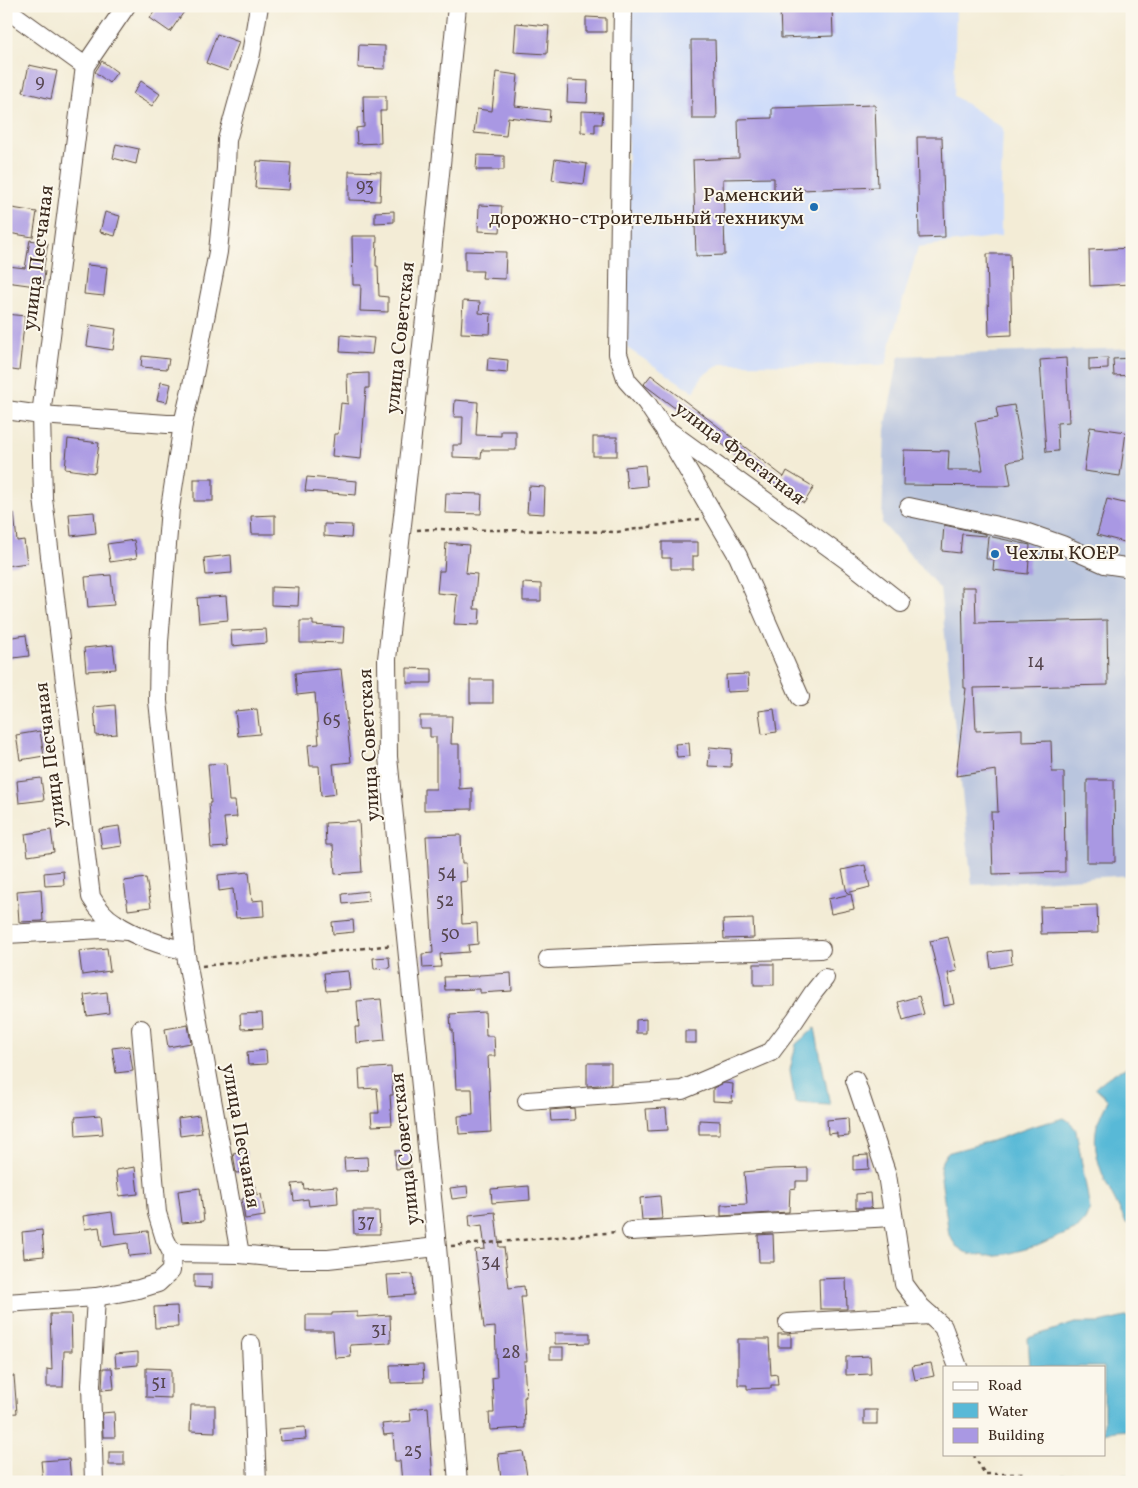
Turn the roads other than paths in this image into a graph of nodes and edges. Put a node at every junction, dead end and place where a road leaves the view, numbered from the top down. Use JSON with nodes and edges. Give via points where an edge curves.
{"nodes":[{"id":1,"x":126,"y":6,"type":"edge"},
{"id":2,"x":259,"y":6,"type":"edge"},
{"id":3,"x":457,"y":6,"type":"edge"},
{"id":4,"x":623,"y":6,"type":"edge"},
{"id":5,"x":6,"y":9,"type":"edge"},
{"id":6,"x":85,"y":66,"type":"junction"},
{"id":7,"x":6,"y":410,"type":"edge"},
{"id":8,"x":41,"y":415,"type":"junction"},
{"id":9,"x":183,"y":424,"type":"junction"},
{"id":10,"x":662,"y":426,"type":"junction"},
{"id":11,"x":909,"y":507,"type":"dead end"},
{"id":12,"x":1132,"y":568,"type":"edge"},
{"id":13,"x":901,"y":603,"type":"dead end"},
{"id":14,"x":800,"y":697,"type":"dead end"},
{"id":15,"x":130,"y":931,"type":"junction"},
{"id":16,"x":6,"y":934,"type":"edge"},
{"id":17,"x":821,"y":949,"type":"dead end"},
{"id":18,"x":185,"y":950,"type":"junction"},
{"id":19,"x":548,"y":959,"type":"dead end"},
{"id":20,"x":825,"y":978,"type":"dead end"},
{"id":21,"x":141,"y":1029,"type":"dead end"},
{"id":22,"x":855,"y":1080,"type":"dead end"},
{"id":23,"x":527,"y":1101,"type":"dead end"},
{"id":24,"x":893,"y":1217,"type":"junction"},
{"id":25,"x":631,"y":1231,"type":"road end"},
{"id":26,"x":437,"y":1247,"type":"junction"},
{"id":27,"x":172,"y":1253,"type":"junction"},
{"id":28,"x":240,"y":1254,"type":"junction"},
{"id":29,"x":96,"y":1297,"type":"junction"},
{"id":30,"x":6,"y":1303,"type":"edge"},
{"id":31,"x":930,"y":1315,"type":"junction"},
{"id":32,"x":788,"y":1323,"type":"dead end"},
{"id":33,"x":251,"y":1344,"type":"dead end"},
{"id":34,"x":958,"y":1366,"type":"edge"},
{"id":35,"x":94,"y":1482,"type":"edge"},
{"id":36,"x":257,"y":1482,"type":"edge"},
{"id":37,"x":458,"y":1482,"type":"edge"}],
"edges":[{"from":1,"to":6,"type":"street","name":"улица Песчаная"},
{"from":2,"to":9,"type":"street","via":[[251,54],[228,140],[218,252]]},
{"from":3,"to":26,"type":"street","name":"улица Советская","via":[[387,659],[388,758]]},
{"from":4,"to":10,"type":"street","name":"улица Фрегатная","via":[[618,354],[627,381]]},
{"from":5,"to":6,"type":"street"},
{"from":6,"to":8,"type":"street","name":"улица Песчаная"},
{"from":7,"to":8,"type":"street"},
{"from":8,"to":9,"type":"street"},
{"from":8,"to":15,"type":"street","name":"улица Песчаная","via":[[42,498],[91,897],[114,924]]},
{"from":9,"to":18,"type":"street","via":[[170,508],[159,642],[158,701]]},
{"from":10,"to":13,"type":"street","name":"улица Фрегатная"},
{"from":10,"to":14,"type":"street","via":[[738,556]]},
{"from":11,"to":12,"type":"street","via":[[1026,532],[1105,564]]},
{"from":15,"to":16,"type":"street","via":[[103,929]]},
{"from":15,"to":18,"type":"street","name":"улица Песчаная"},
{"from":17,"to":19,"type":"street"},
{"from":18,"to":28,"type":"street","name":"улица Песчаная"},
{"from":20,"to":23,"type":"street","via":[[772,1052],[682,1090]]},
{"from":21,"to":27,"type":"street","via":[[157,1213]]},
{"from":22,"to":24,"type":"street","via":[[887,1175]]},
{"from":24,"to":25,"type":"street"},
{"from":24,"to":31,"type":"street","via":[[904,1284]]},
{"from":26,"to":28,"type":"street","via":[[328,1259]]},
{"from":26,"to":37,"type":"street","name":"улица Советская"},
{"from":27,"to":28,"type":"street"},
{"from":27,"to":29,"type":"street","via":[[171,1270],[158,1283]]},
{"from":29,"to":30,"type":"street"},
{"from":29,"to":35,"type":"street","via":[[91,1385]]},
{"from":31,"to":32,"type":"street"},
{"from":31,"to":34,"type":"street","via":[[943,1327]]},
{"from":33,"to":36,"type":"street"}]}
